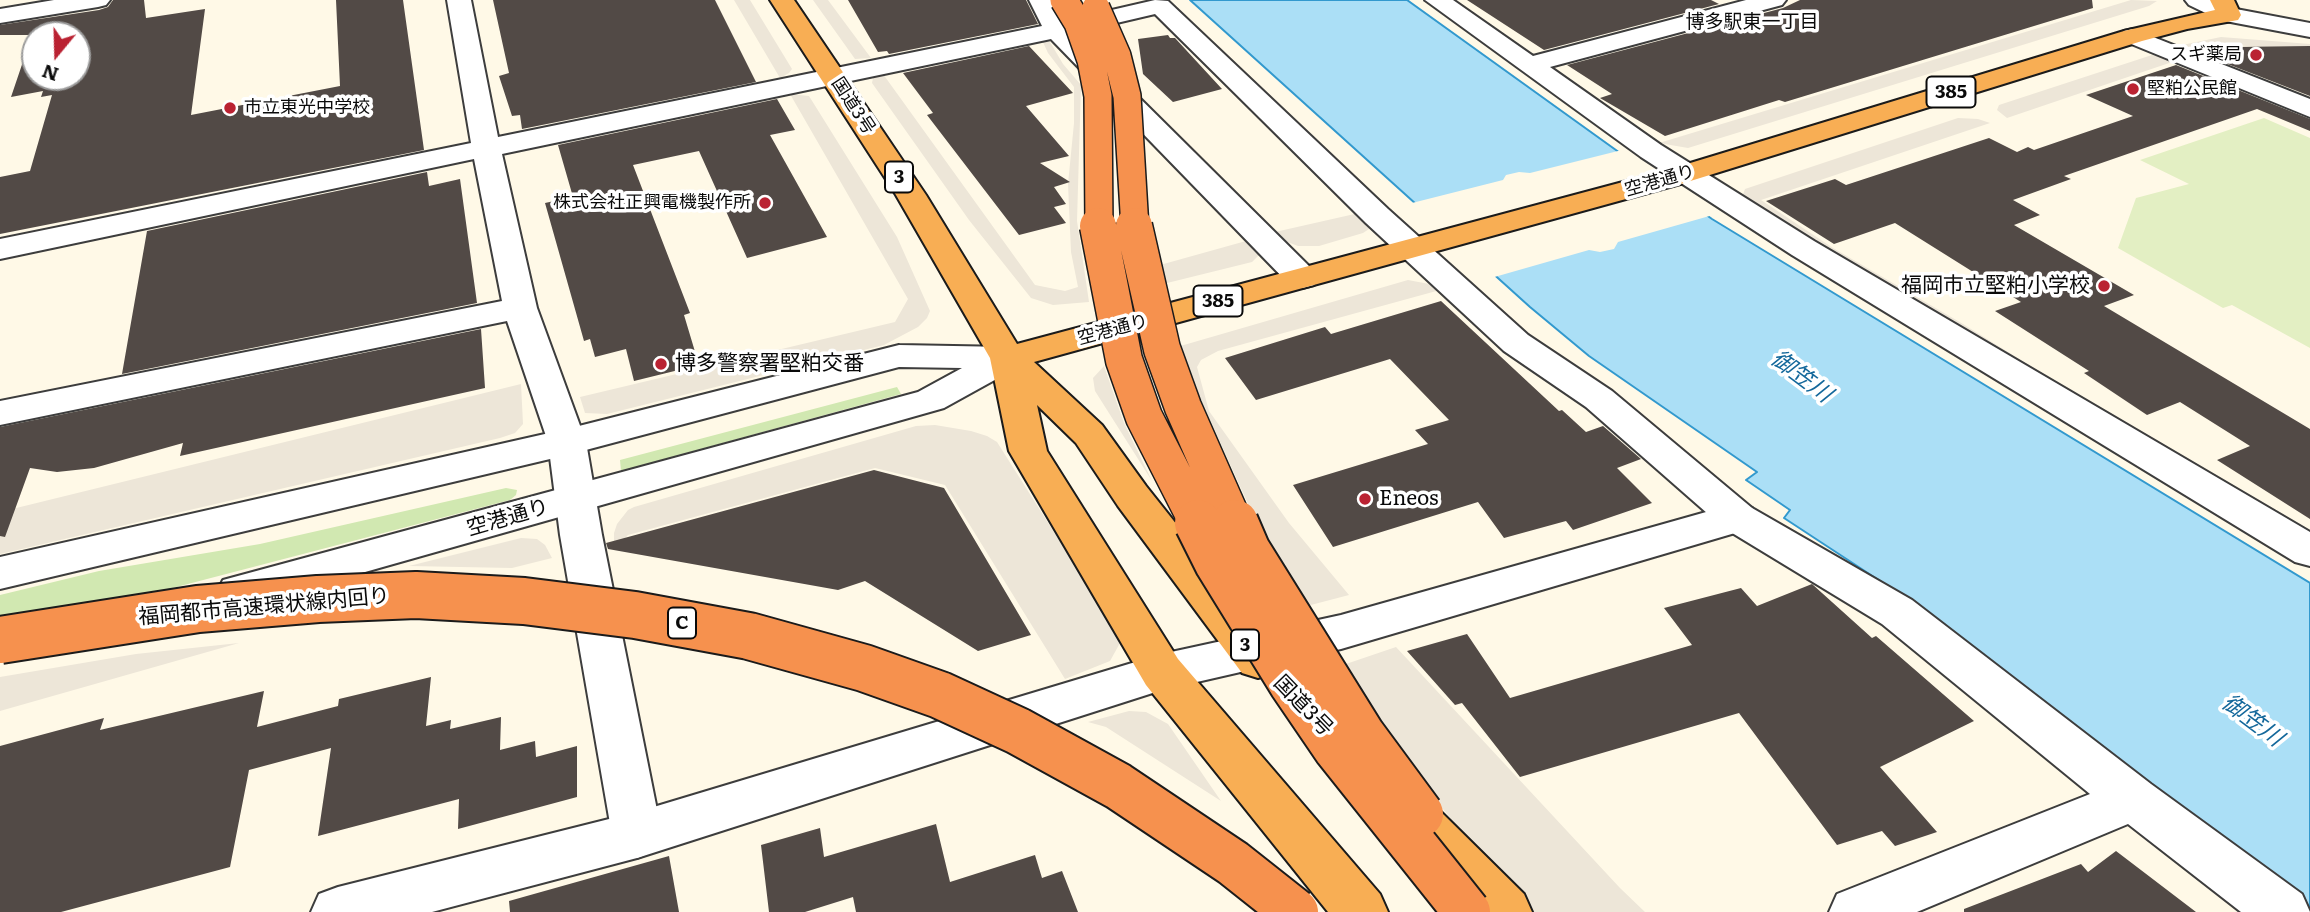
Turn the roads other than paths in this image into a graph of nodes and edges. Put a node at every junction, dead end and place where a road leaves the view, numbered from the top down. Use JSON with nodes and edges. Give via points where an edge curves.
{"nodes":[{"id":1,"x":98,"y":0,"type":"edge"},
{"id":2,"x":458,"y":0,"type":"edge"},
{"id":3,"x":782,"y":0,"type":"edge"},
{"id":4,"x":1041,"y":0,"type":"edge"},
{"id":5,"x":1091,"y":0,"type":"edge"},
{"id":6,"x":1437,"y":0,"type":"edge"},
{"id":7,"x":1773,"y":0,"type":"edge"},
{"id":8,"x":2197,"y":0,"type":"edge"},
{"id":9,"x":2226,"y":7,"type":"edge"},
{"id":10,"x":1060,"y":15,"type":"edge"},
{"id":11,"x":0,"y":16,"type":"edge"},
{"id":12,"x":2310,"y":30,"type":"edge"},
{"id":13,"x":2133,"y":36,"type":"junction"},
{"id":14,"x":1529,"y":65,"type":"junction"},
{"id":15,"x":833,"y":76,"type":"junction"},
{"id":16,"x":2310,"y":109,"type":"edge"},
{"id":17,"x":486,"y":148,"type":"junction"},
{"id":18,"x":1681,"y":175,"type":"junction"},
{"id":19,"x":1421,"y":248,"type":"junction"},
{"id":20,"x":0,"y":249,"type":"edge"},
{"id":21,"x":1302,"y":278,"type":"junction"},
{"id":22,"x":520,"y":308,"type":"junction"},
{"id":23,"x":1008,"y":358,"type":"junction"},
{"id":24,"x":0,"y":413,"type":"edge"},
{"id":25,"x":567,"y":442,"type":"junction"},
{"id":26,"x":577,"y":498,"type":"junction"},
{"id":27,"x":1738,"y":518,"type":"junction"},
{"id":28,"x":2310,"y":551,"type":"edge"},
{"id":29,"x":0,"y":573,"type":"edge"},
{"id":30,"x":0,"y":640,"type":"edge"},
{"id":31,"x":0,"y":646,"type":"edge"},
{"id":32,"x":1249,"y":651,"type":"junction"},
{"id":33,"x":0,"y":656,"type":"edge"},
{"id":34,"x":1161,"y":672,"type":"junction"},
{"id":35,"x":2133,"y":799,"type":"junction"},
{"id":36,"x":637,"y":835,"type":"junction"},
{"id":37,"x":338,"y":912,"type":"edge"},
{"id":38,"x":1282,"y":912,"type":"edge"},
{"id":39,"x":1295,"y":912,"type":"edge"},
{"id":40,"x":1361,"y":912,"type":"edge"},
{"id":41,"x":1467,"y":912,"type":"edge"},
{"id":42,"x":1494,"y":912,"type":"edge"},
{"id":43,"x":1505,"y":912,"type":"edge"},
{"id":44,"x":1856,"y":912,"type":"edge"},
{"id":45,"x":2283,"y":912,"type":"edge"}],
"edges":[{"from":1,"to":11,"type":"street"},
{"from":2,"to":17,"type":"street"},
{"from":3,"to":15,"type":"highway","name":"国道3号","number":"3"},
{"from":4,"to":10,"type":"street"},
{"from":5,"to":42,"type":"highway","bridge":true,"via":[[1117,56],[1127,96],[1132,217],[1162,348],[1183,408],[1253,562],[1361,734]]},
{"from":6,"to":14,"type":"street"},
{"from":7,"to":14,"type":"street"},
{"from":8,"to":9,"type":"street"},
{"from":9,"to":12,"type":"street","name":"空港通り"},
{"from":9,"to":13,"type":"highway","name":"空港通り","number":"385"},
{"from":10,"to":15,"type":"street"},
{"from":10,"to":19,"type":"street","via":[[1160,6]]},
{"from":10,"to":21,"type":"street"},
{"from":10,"to":41,"type":"highway","bridge":true,"via":[[1078,23],[1091,60],[1098,96],[1097,220],[1124,360],[1144,417],[1217,563],[1292,683],[1337,749]]},
{"from":13,"to":16,"type":"street"},
{"from":13,"to":18,"type":"highway","name":"空港通り","number":"385"},
{"from":14,"to":18,"type":"street"},
{"from":15,"to":17,"type":"street"},
{"from":15,"to":23,"type":"highway","name":"国道3号","number":"3","via":[[911,195]]},
{"from":17,"to":20,"type":"street"},
{"from":17,"to":22,"type":"street"},
{"from":18,"to":19,"type":"highway","name":"空港通り","number":"385"},
{"from":18,"to":28,"type":"street"},
{"from":19,"to":21,"type":"highway","name":"空港通り","number":"385"},
{"from":19,"to":27,"type":"street","via":[[1516,343],[1598,399]]},
{"from":21,"to":23,"type":"highway","name":"空港通り","number":"385"},
{"from":22,"to":24,"type":"street"},
{"from":22,"to":25,"type":"street"},
{"from":23,"to":25,"type":"street","name":"空港通り","via":[[899,356]]},
{"from":23,"to":26,"type":"street","name":"空港通り","via":[[931,400]]},
{"from":23,"to":32,"type":"highway","name":"国道3号","number":"3","via":[[1089,434]]},
{"from":23,"to":34,"type":"highway","name":"国道3号","number":"3","via":[[1028,451]]},
{"from":25,"to":26,"type":"street"},
{"from":25,"to":29,"type":"street","name":"空港通り"},
{"from":26,"to":33,"type":"street","name":"空港通り"},
{"from":26,"to":36,"type":"street"},
{"from":27,"to":32,"type":"street","via":[[1341,632]]},
{"from":27,"to":35,"type":"street","via":[[1897,612]]},
{"from":30,"to":39,"type":"highway","name":"福岡都市高速環状線内回り","number":"C","bridge":true,"via":[[198,610],[416,595],[623,613],[749,636],[940,695],[1018,731],[1118,786],[1233,863]]},
{"from":31,"to":38,"type":"highway","number":"C","bridge":true,"via":[[194,617],[412,601],[633,620],[744,642],[858,674],[935,702],[1015,739],[1214,859]]},
{"from":32,"to":34,"type":"street"},
{"from":32,"to":43,"type":"highway","name":"国道3号","number":"3"},
{"from":34,"to":36,"type":"street"},
{"from":34,"to":40,"type":"highway","name":"国道3号","number":"3"},
{"from":35,"to":44,"type":"street"},
{"from":35,"to":45,"type":"street"},
{"from":36,"to":37,"type":"street"}]}
